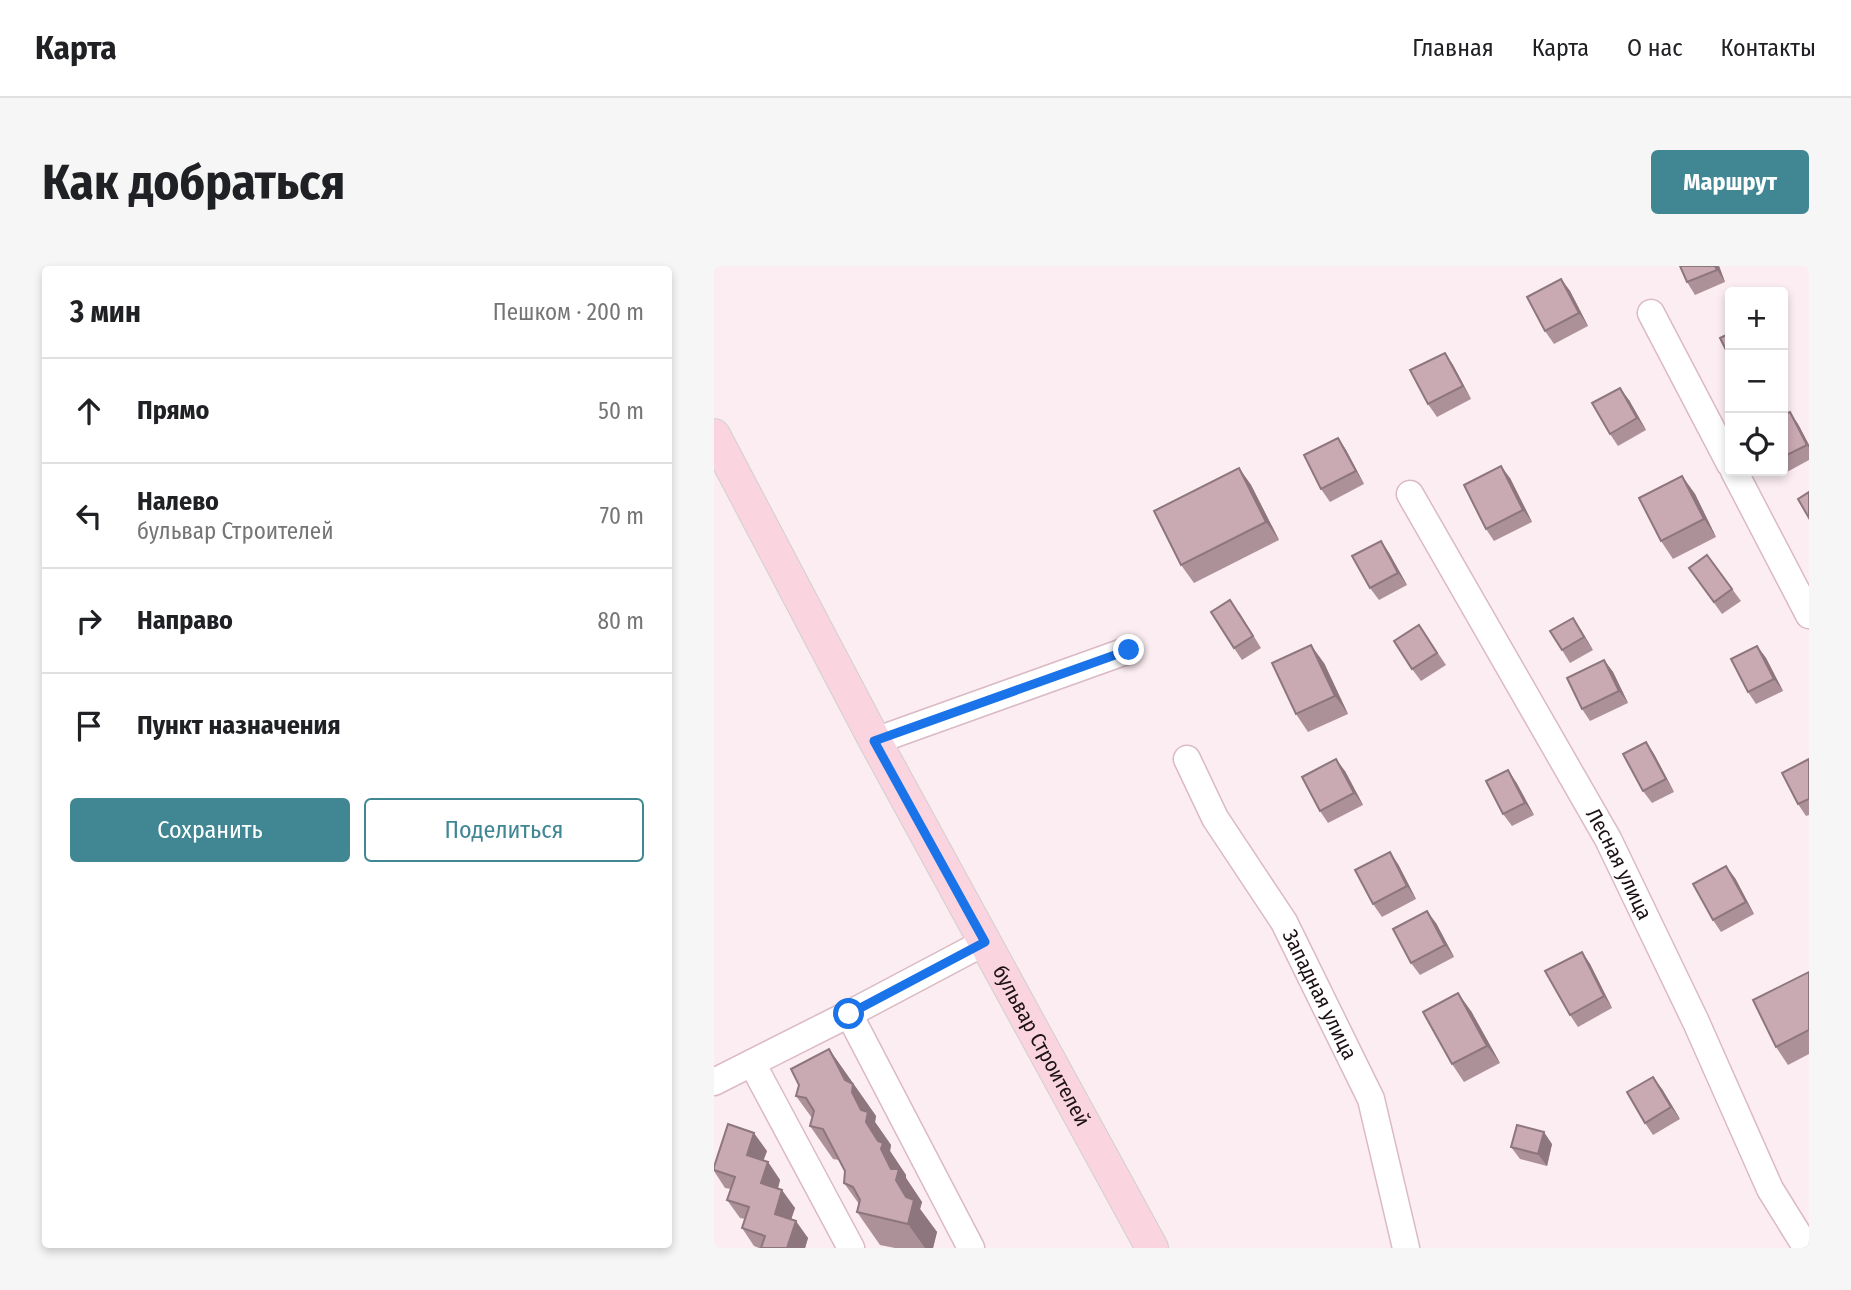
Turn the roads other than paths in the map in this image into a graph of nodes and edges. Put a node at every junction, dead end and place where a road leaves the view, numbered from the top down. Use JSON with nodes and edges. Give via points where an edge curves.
{"nodes":[{"id":1,"x":1651,"y":313,"type":"dead end"},
{"id":2,"x":714,"y":435,"type":"edge"},
{"id":3,"x":1725,"y":454,"type":"edge"},
{"id":4,"x":1737,"y":476,"type":"edge"},
{"id":5,"x":1410,"y":494,"type":"dead end"},
{"id":6,"x":1809,"y":615,"type":"edge"},
{"id":7,"x":1129,"y":650,"type":"dead end"},
{"id":8,"x":874,"y":741,"type":"junction"},
{"id":9,"x":1187,"y":760,"type":"dead end"},
{"id":10,"x":985,"y":942,"type":"junction"},
{"id":11,"x":849,"y":1014,"type":"junction"},
{"id":12,"x":752,"y":1063,"type":"junction"},
{"id":13,"x":714,"y":1082,"type":"edge"},
{"id":14,"x":1806,"y":1247,"type":"edge"},
{"id":15,"x":852,"y":1248,"type":"edge"},
{"id":16,"x":971,"y":1248,"type":"edge"},
{"id":17,"x":1152,"y":1248,"type":"edge"},
{"id":18,"x":1406,"y":1248,"type":"edge"}],
"edges":[{"from":1,"to":3,"type":"street"},
{"from":2,"to":8,"type":"main road","name":"бульвар Строителей"},
{"from":4,"to":6,"type":"street"},
{"from":5,"to":14,"type":"street","name":"Лесная улица","via":[[1608,839],[1770,1189]]},
{"from":7,"to":8,"type":"street"},
{"from":8,"to":10,"type":"main road","name":"бульвар Строителей"},
{"from":9,"to":18,"type":"street","name":"Западная улица","via":[[1215,818],[1284,922],[1371,1099]]},
{"from":10,"to":11,"type":"street"},
{"from":10,"to":17,"type":"main road","name":"бульвар Строителей"},
{"from":11,"to":12,"type":"street"},
{"from":11,"to":16,"type":"street"},
{"from":12,"to":13,"type":"street"},
{"from":12,"to":15,"type":"street"}]}
